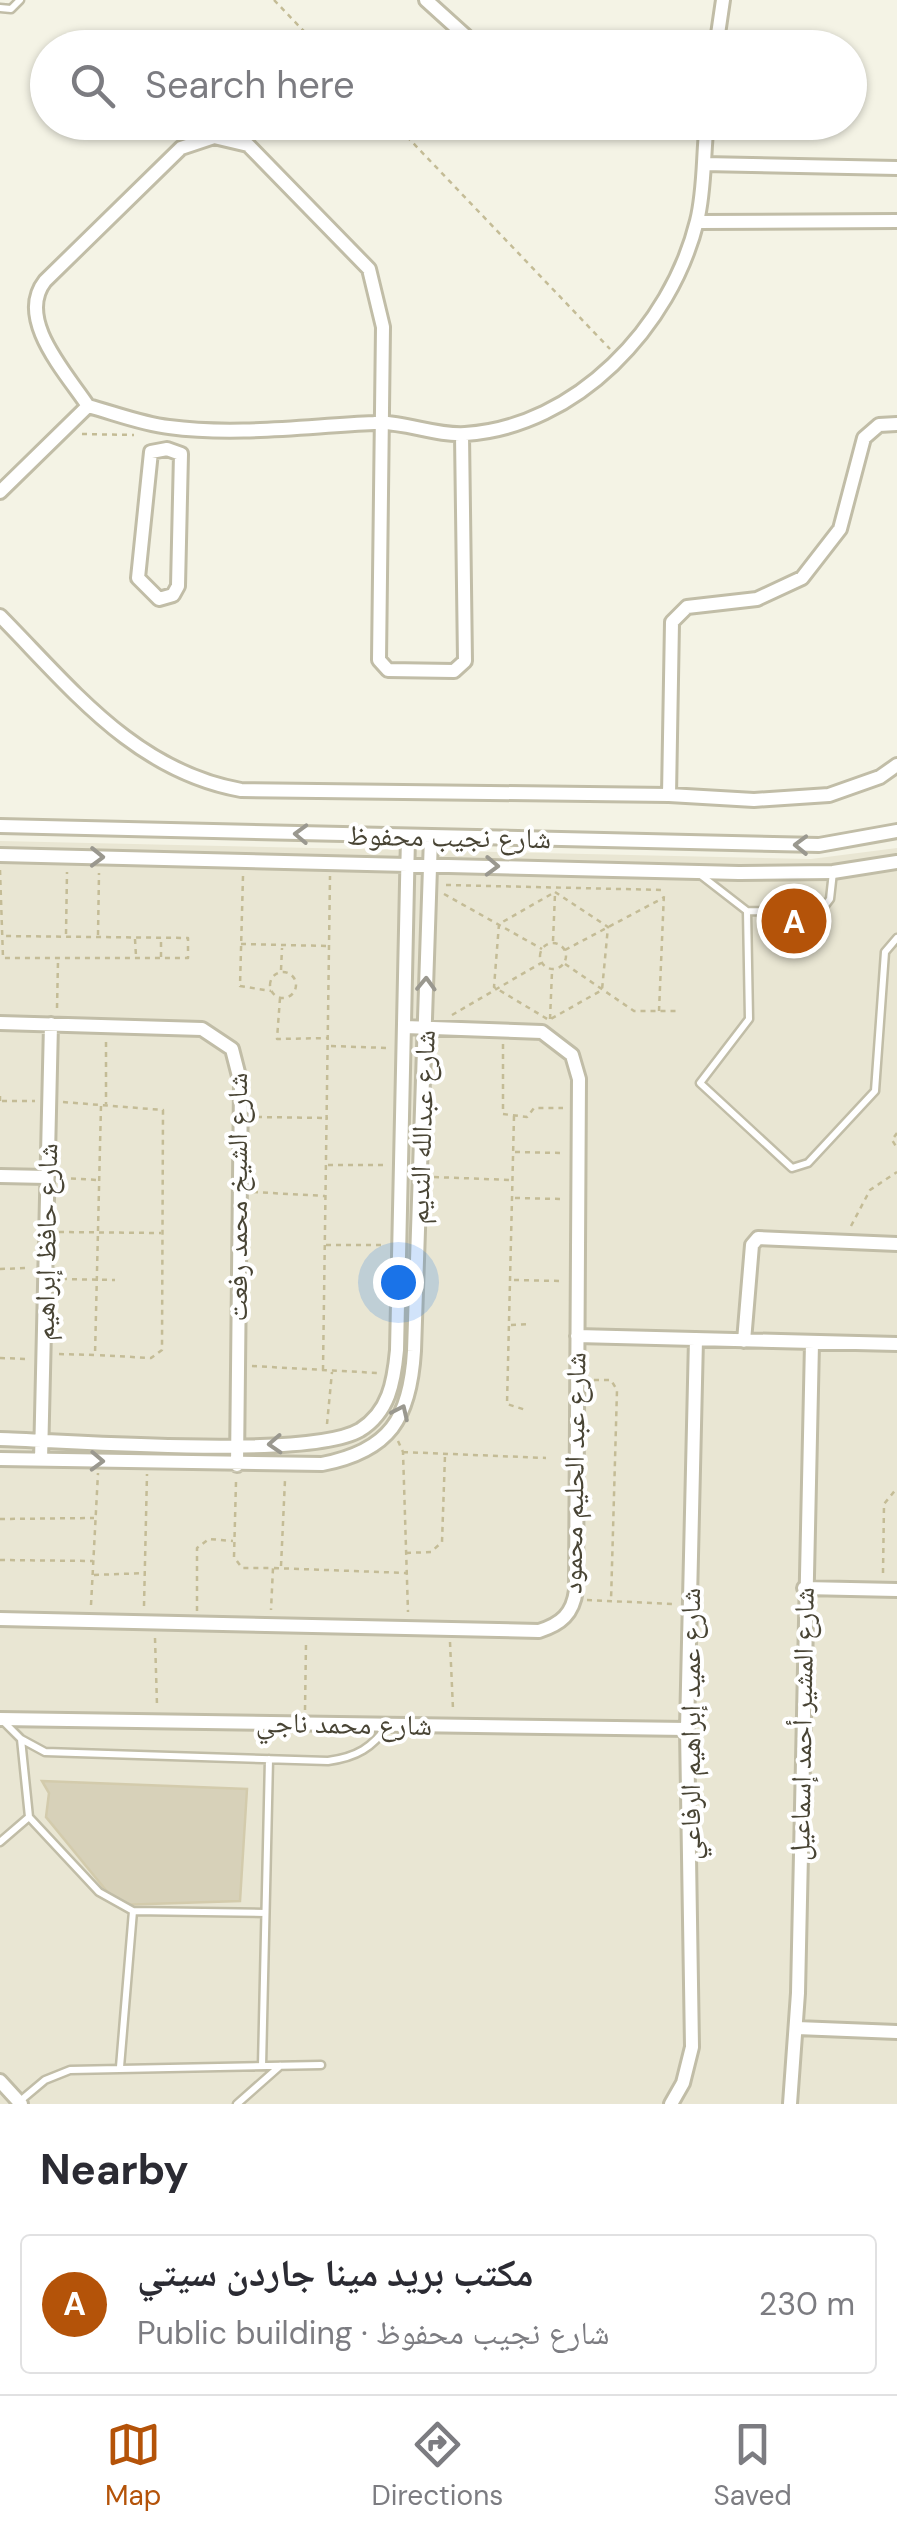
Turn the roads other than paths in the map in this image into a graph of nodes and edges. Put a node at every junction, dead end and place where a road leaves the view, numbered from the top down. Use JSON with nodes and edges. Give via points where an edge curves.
{"nodes":[{"id":1,"x":20,"y":0,"type":"edge"},
{"id":2,"x":426,"y":0,"type":"edge"},
{"id":3,"x":723,"y":0,"type":"edge"},
{"id":4,"x":0,"y":8,"type":"edge"},
{"id":5,"x":459,"y":30,"type":"edge"},
{"id":6,"x":719,"y":30,"type":"edge"},
{"id":7,"x":205,"y":140,"type":"edge"},
{"id":8,"x":227,"y":140,"type":"edge"},
{"id":9,"x":706,"y":140,"type":"edge"},
{"id":10,"x":704,"y":164,"type":"junction"},
{"id":11,"x":897,"y":168,"type":"edge"},
{"id":12,"x":897,"y":221,"type":"edge"},
{"id":13,"x":697,"y":222,"type":"junction"},
{"id":14,"x":88,"y":406,"type":"junction"},
{"id":15,"x":380,"y":422,"type":"junction"},
{"id":16,"x":897,"y":424,"type":"edge"},
{"id":17,"x":462,"y":435,"type":"junction"},
{"id":18,"x":168,"y":438,"type":"junction"},
{"id":19,"x":0,"y":492,"type":"edge"},
{"id":20,"x":0,"y":616,"type":"edge"},
{"id":21,"x":897,"y":765,"type":"edge"},
{"id":22,"x":669,"y":795,"type":"junction"},
{"id":23,"x":0,"y":826,"type":"edge"},
{"id":24,"x":897,"y":831,"type":"edge"},
{"id":25,"x":408,"y":837,"type":"junction"},
{"id":26,"x":431,"y":837,"type":"junction"},
{"id":27,"x":0,"y":858,"type":"edge"},
{"id":28,"x":897,"y":862,"type":"edge"},
{"id":29,"x":408,"y":864,"type":"junction"},
{"id":30,"x":430,"y":865,"type":"junction"},
{"id":31,"x":697,"y":872,"type":"junction"},
{"id":32,"x":833,"y":872,"type":"junction"},
{"id":33,"x":747,"y":911,"type":"junction"},
{"id":34,"x":897,"y":938,"type":"edge"},
{"id":35,"x":0,"y":1023,"type":"edge"},
{"id":36,"x":54,"y":1024,"type":"junction"},
{"id":37,"x":405,"y":1026,"type":"junction"},
{"id":38,"x":429,"y":1027,"type":"junction"},
{"id":39,"x":0,"y":1176,"type":"edge"},
{"id":40,"x":48,"y":1177,"type":"junction"},
{"id":41,"x":897,"y":1244,"type":"edge"},
{"id":42,"x":578,"y":1336,"type":"junction"},
{"id":43,"x":696,"y":1340,"type":"junction"},
{"id":44,"x":744,"y":1341,"type":"junction"},
{"id":45,"x":812,"y":1343,"type":"junction"},
{"id":46,"x":897,"y":1344,"type":"edge"},
{"id":47,"x":0,"y":1439,"type":"edge"},
{"id":48,"x":41,"y":1440,"type":"junction"},
{"id":49,"x":237,"y":1446,"type":"junction"},
{"id":50,"x":0,"y":1459,"type":"edge"},
{"id":51,"x":41,"y":1460,"type":"junction"},
{"id":52,"x":237,"y":1465,"type":"junction"},
{"id":53,"x":804,"y":1588,"type":"junction"},
{"id":54,"x":890,"y":1590,"type":"edge"},
{"id":55,"x":0,"y":1619,"type":"edge"},
{"id":56,"x":1,"y":1719,"type":"edge"},
{"id":57,"x":389,"y":1724,"type":"junction"},
{"id":58,"x":687,"y":1730,"type":"junction"},
{"id":59,"x":21,"y":1739,"type":"junction"},
{"id":60,"x":269,"y":1760,"type":"junction"},
{"id":61,"x":29,"y":1817,"type":"junction"},
{"id":62,"x":0,"y":1842,"type":"edge"},
{"id":63,"x":134,"y":1912,"type":"junction"},
{"id":64,"x":265,"y":1913,"type":"junction"},
{"id":65,"x":797,"y":2028,"type":"junction"},
{"id":66,"x":897,"y":2032,"type":"edge"},
{"id":67,"x":322,"y":2065,"type":"dead end"},
{"id":68,"x":262,"y":2066,"type":"junction"},
{"id":69,"x":280,"y":2066,"type":"junction"},
{"id":70,"x":120,"y":2067,"type":"junction"},
{"id":71,"x":0,"y":2081,"type":"edge"},
{"id":72,"x":20,"y":2103,"type":"edge"},
{"id":73,"x":237,"y":2104,"type":"edge"},
{"id":74,"x":671,"y":2104,"type":"edge"},
{"id":75,"x":790,"y":2104,"type":"edge"}],
"edges":[{"from":1,"to":4,"type":"lane","via":[[11,10]]},
{"from":2,"to":5,"type":"street"},
{"from":3,"to":6,"type":"street"},
{"from":7,"to":14,"type":"street","via":[[181,148],[40,287],[40,331]]},
{"from":8,"to":15,"type":"street","via":[[248,145],[369,269],[383,326]]},
{"from":9,"to":10,"type":"street"},
{"from":10,"to":11,"type":"street"},
{"from":10,"to":13,"type":"street"},
{"from":12,"to":13,"type":"street"},
{"from":13,"to":17,"type":"street","via":[[654,314],[575,399],[503,428]]},
{"from":14,"to":18,"type":"street"},
{"from":14,"to":19,"type":"street"},
{"from":15,"to":17,"type":"street"},
{"from":15,"to":17,"type":"street","via":[[380,660],[392,671],[454,671],[464,661]]},
{"from":15,"to":18,"type":"street"},
{"from":16,"to":22,"type":"street","via":[[879,426],[864,438],[840,529],[802,578],[756,599],[687,607],[672,622]]},
{"from":18,"to":18,"type":"street","via":[[151,451],[138,578],[159,600],[178,586],[181,454]]},
{"from":20,"to":22,"type":"street","via":[[112,730],[142,753],[208,784],[241,790]]},
{"from":21,"to":22,"type":"street","via":[[829,795]]},
{"from":25,"to":23,"type":"street","name":"شارع نجيب محفوظ","one_way":true},
{"from":24,"to":26,"type":"street","name":"شارع نجيب محفوظ","one_way":true,"via":[[819,845]]},
{"from":25,"to":26,"type":"street","name":"شارع نجيب محفوظ"},
{"from":25,"to":29,"type":"street","name":"شارع عبدالله النديم"},
{"from":26,"to":30,"type":"street","name":"شارع عبدالله النديم"},
{"from":27,"to":29,"type":"street","name":"شارع نجيب محفوظ","one_way":true},
{"from":28,"to":32,"type":"street","name":"شارع نجيب محفوظ"},
{"from":29,"to":30,"type":"street","name":"شارع نجيب محفوظ"},
{"from":29,"to":37,"type":"street","name":"شارع عبدالله النديم"},
{"from":30,"to":31,"type":"street","name":"شارع نجيب محفوظ","one_way":true},
{"from":38,"to":30,"type":"street","name":"شارع عبدالله النديم","one_way":true},
{"from":31,"to":32,"type":"street","name":"شارع نجيب محفوظ"},
{"from":31,"to":33,"type":"lane"},
{"from":32,"to":33,"type":"lane","via":[[830,898],[820,912]]},
{"from":33,"to":34,"type":"lane","via":[[750,1020],[700,1082],[792,1168],[808,1163],[876,1091],[885,952]]},
{"from":35,"to":36,"type":"street","name":"شارع الشيخ محمد رفعت"},
{"from":36,"to":40,"type":"street","name":"شارع حافظ إبراهيم"},
{"from":36,"to":49,"type":"street","name":"شارع الشيخ محمد رفعت","via":[[202,1030],[219,1036],[240,1066]]},
{"from":37,"to":38,"type":"street"},
{"from":37,"to":49,"type":"street","name":"شارع عبدالله النديم","one_way":true,"via":[[390,1396],[360,1430],[326,1441]]},
{"from":38,"to":42,"type":"street","name":"شارع عبد الحليم محمود","via":[[504,1027],[549,1036],[572,1055],[579,1080]]},
{"from":52,"to":38,"type":"street","name":"شارع عبدالله النديم","one_way":true,"via":[[322,1464],[373,1448],[406,1404]]},
{"from":39,"to":40,"type":"street"},
{"from":40,"to":48,"type":"street","name":"شارع حافظ إبراهيم"},
{"from":41,"to":44,"type":"street","via":[[758,1238],[752,1244]]},
{"from":42,"to":43,"type":"street"},
{"from":42,"to":55,"type":"street","name":"شارع عبد الحليم محمود","via":[[575,1600],[558,1625],[539,1631]]},
{"from":43,"to":44,"type":"street"},
{"from":43,"to":58,"type":"street","name":"شارع عميد إبراهيم الرفاعي"},
{"from":44,"to":45,"type":"street"},
{"from":45,"to":46,"type":"street"},
{"from":45,"to":53,"type":"street","name":"شارع المشير أحمد إسماعيل"},
{"from":47,"to":48,"type":"street","name":"شارع عبدالله النديم"},
{"from":48,"to":49,"type":"street","name":"شارع عبدالله النديم"},
{"from":48,"to":51,"type":"street","name":"شارع حافظ إبراهيم"},
{"from":49,"to":52,"type":"street","name":"شارع الشيخ محمد رفعت"},
{"from":50,"to":51,"type":"street","name":"شارع عبدالله النديم"},
{"from":51,"to":52,"type":"street","name":"شارع عبدالله النديم","one_way":true},
{"from":53,"to":54,"type":"street"},
{"from":53,"to":65,"type":"street","name":"شارع المشير أحمد إسماعيل"},
{"from":56,"to":57,"type":"street","name":"شارع محمد ناجي"},
{"from":56,"to":59,"type":"lane"},
{"from":57,"to":58,"type":"street","name":"شارع محمد ناجي"},
{"from":57,"to":60,"type":"lane","via":[[353,1758]]},
{"from":58,"to":74,"type":"street","name":"شارع عميد إبراهيم الرفاعي","via":[[692,2047]]},
{"from":59,"to":60,"type":"lane","via":[[45,1752]]},
{"from":59,"to":61,"type":"lane"},
{"from":60,"to":64,"type":"lane"},
{"from":61,"to":62,"type":"lane"},
{"from":61,"to":63,"type":"lane","via":[[99,1892]]},
{"from":63,"to":64,"type":"lane"},
{"from":63,"to":70,"type":"lane"},
{"from":64,"to":68,"type":"lane"},
{"from":65,"to":66,"type":"street"},
{"from":65,"to":75,"type":"street","name":"شارع المشير أحمد إسماعيل"},
{"from":67,"to":69,"type":"lane"},
{"from":68,"to":69,"type":"lane"},
{"from":68,"to":70,"type":"lane"},
{"from":69,"to":73,"type":"lane"},
{"from":70,"to":72,"type":"lane","via":[[70,2070],[44,2080]]},
{"from":71,"to":72,"type":"street"}]}
